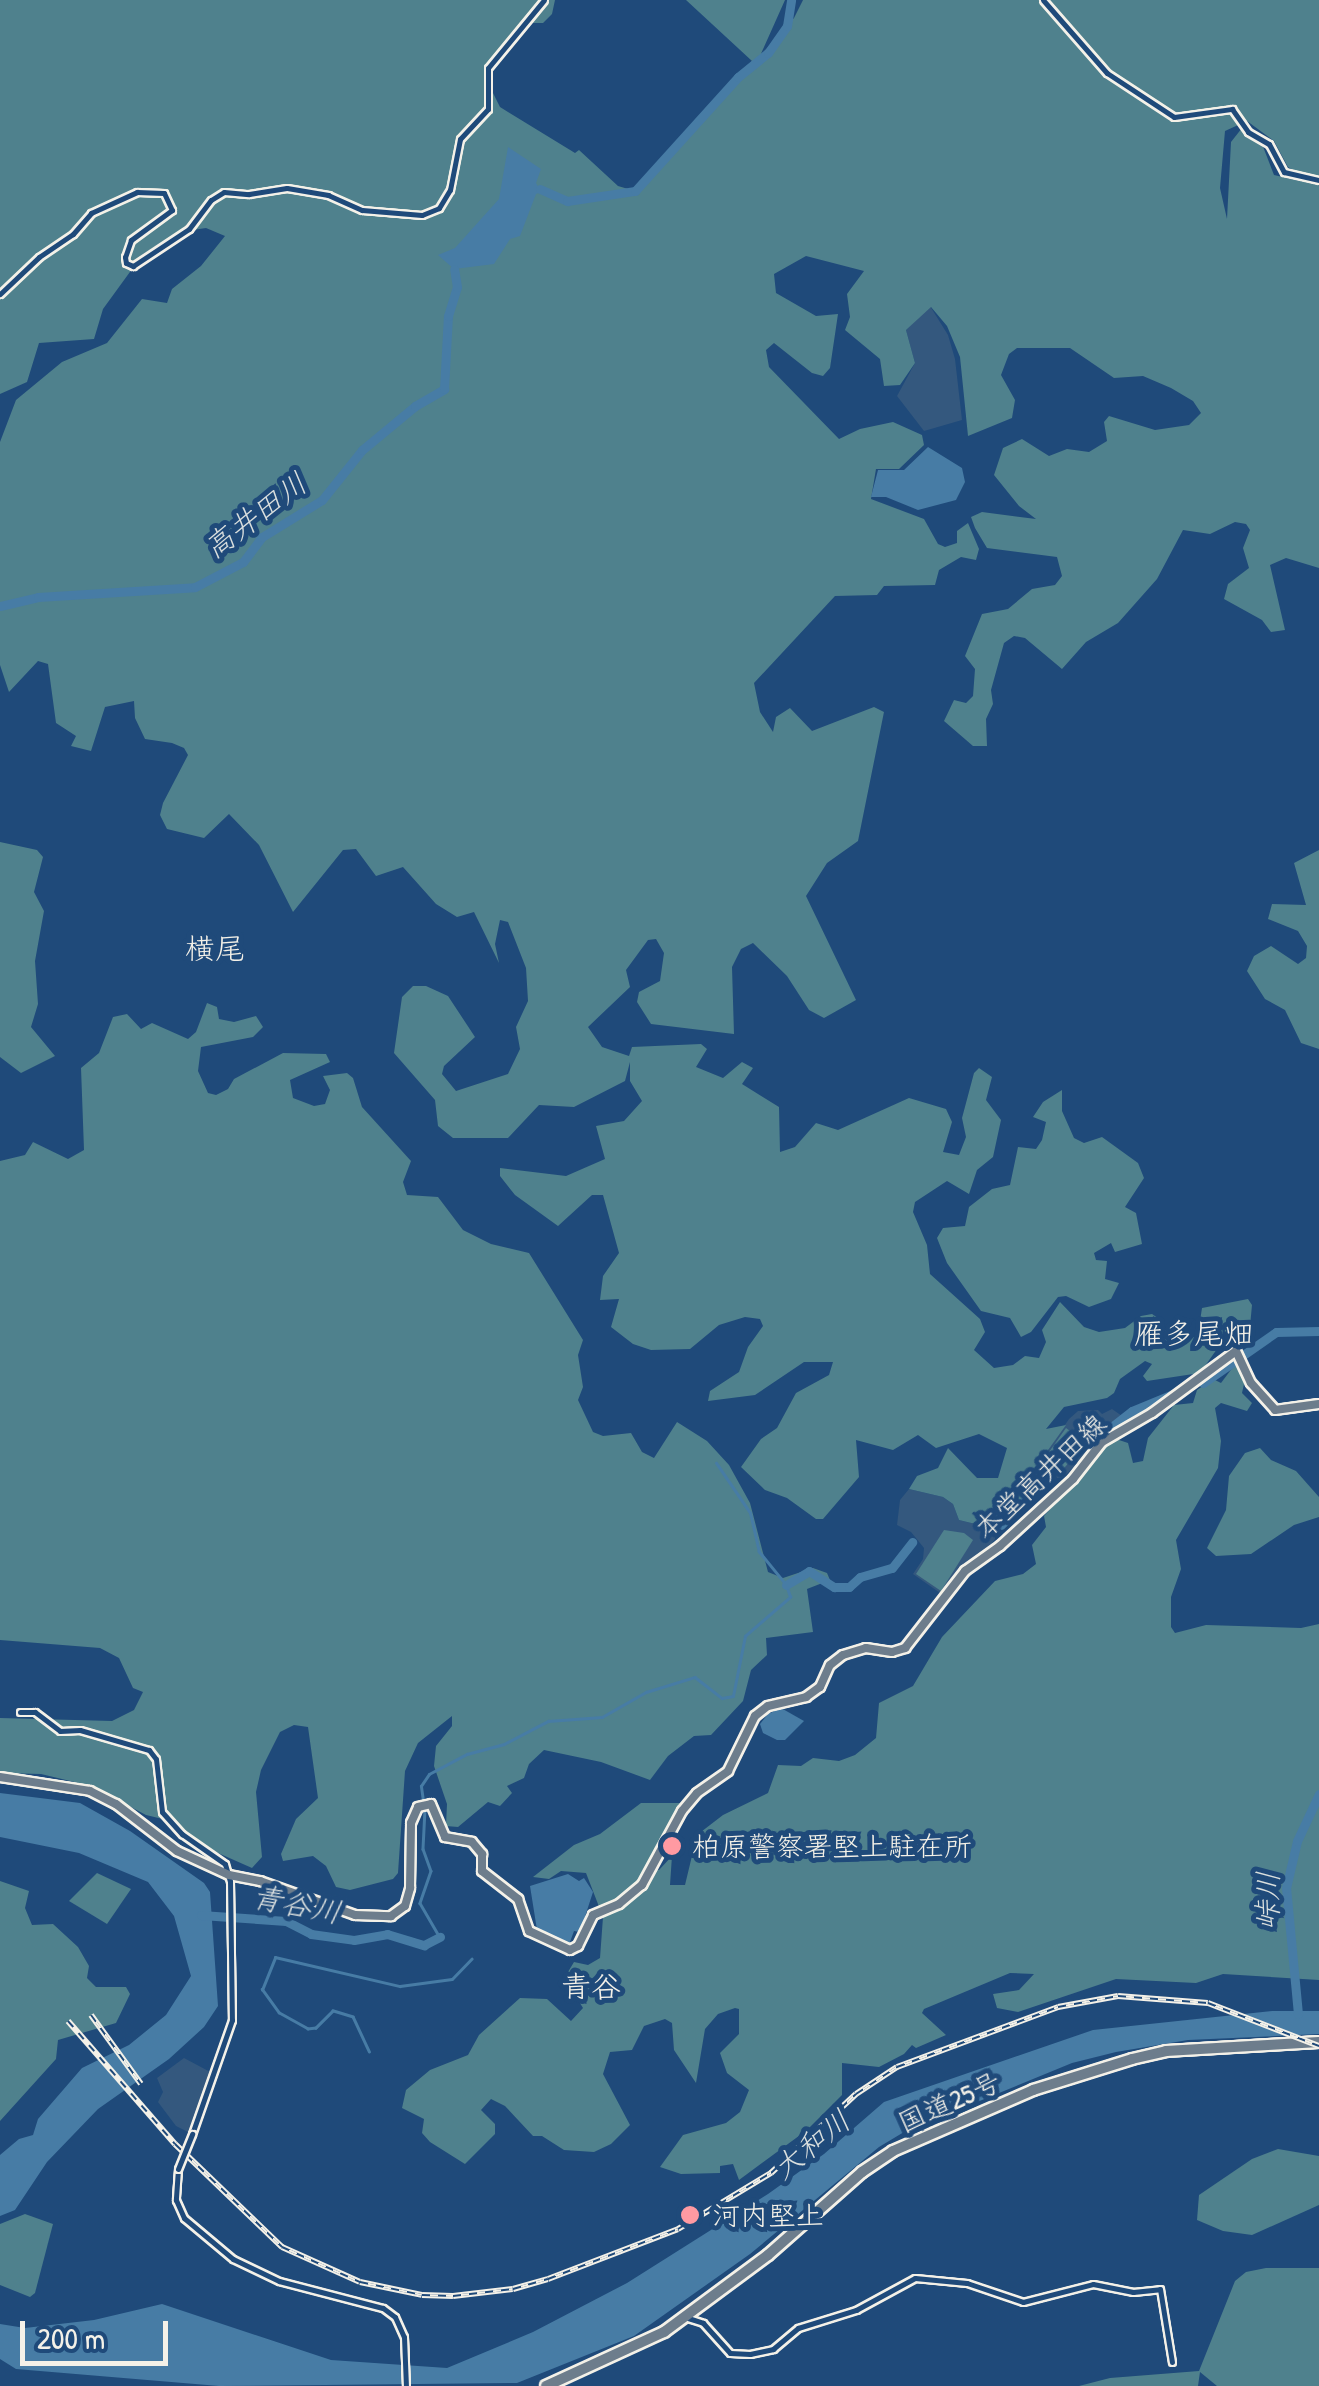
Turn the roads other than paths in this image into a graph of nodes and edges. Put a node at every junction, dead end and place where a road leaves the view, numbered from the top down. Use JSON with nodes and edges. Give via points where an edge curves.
{"nodes":[{"id":1,"x":544,"y":0,"type":"edge"},
{"id":2,"x":1043,"y":0,"type":"edge"},
{"id":3,"x":1319,"y":180,"type":"edge"},
{"id":4,"x":0,"y":294,"type":"edge"},
{"id":5,"x":1319,"y":1404,"type":"edge"},
{"id":6,"x":20,"y":1712,"type":"dead end"},
{"id":7,"x":0,"y":1778,"type":"edge"},
{"id":8,"x":229,"y":1878,"type":"junction"},
{"id":9,"x":1319,"y":2042,"type":"edge"},
{"id":10,"x":685,"y":2316,"type":"junction"},
{"id":11,"x":1172,"y":2362,"type":"dead end"},
{"id":12,"x":406,"y":2386,"type":"edge"},
{"id":13,"x":546,"y":2386,"type":"edge"}],
"edges":[{"from":1,"to":4,"type":"street","via":[[488,68],[488,109],[460,139],[449,194],[439,208],[422,215],[362,210],[294,188],[224,192],[187,231],[130,266],[125,256],[131,240],[172,210],[164,193],[138,192],[95,210]]},
{"from":2,"to":3,"type":"street","via":[[1107,73],[1174,117],[1232,109],[1248,132],[1269,144],[1284,172]]},
{"from":5,"to":8,"type":"main road","name":"本堂高井田線","via":[[1275,1410],[1232,1352],[1102,1442],[1073,1479],[965,1571],[905,1648],[843,1654],[806,1697],[755,1716],[728,1771],[682,1811],[642,1884],[593,1915],[575,1948],[557,1948],[529,1931],[518,1899],[482,1871],[478,1848],[450,1841],[435,1808],[424,1803],[411,1823],[409,1898],[392,1916],[340,1913],[280,1888]]},
{"from":6,"to":8,"type":"street","via":[[35,1712],[60,1731],[80,1730],[149,1750],[156,1759],[162,1812],[225,1864]]},
{"from":7,"to":8,"type":"main road","name":"本堂高井田線","via":[[90,1790],[177,1851]]},
{"from":8,"to":12,"type":"street","bridge":true,"via":[[232,2020],[178,2169],[176,2200],[184,2218],[233,2259],[280,2280],[383,2308],[404,2336]]},
{"from":9,"to":10,"type":"highway","name":"国道25号","via":[[1166,2051],[1032,2090],[880,2158]]},
{"from":10,"to":11,"type":"street","via":[[703,2323],[730,2353],[750,2354],[773,2349],[798,2328],[856,2310],[915,2278],[967,2282],[1023,2302],[1093,2284],[1132,2292],[1160,2289]]},
{"from":10,"to":13,"type":"highway","name":"国道25号","via":[[650,2342]]}]}
